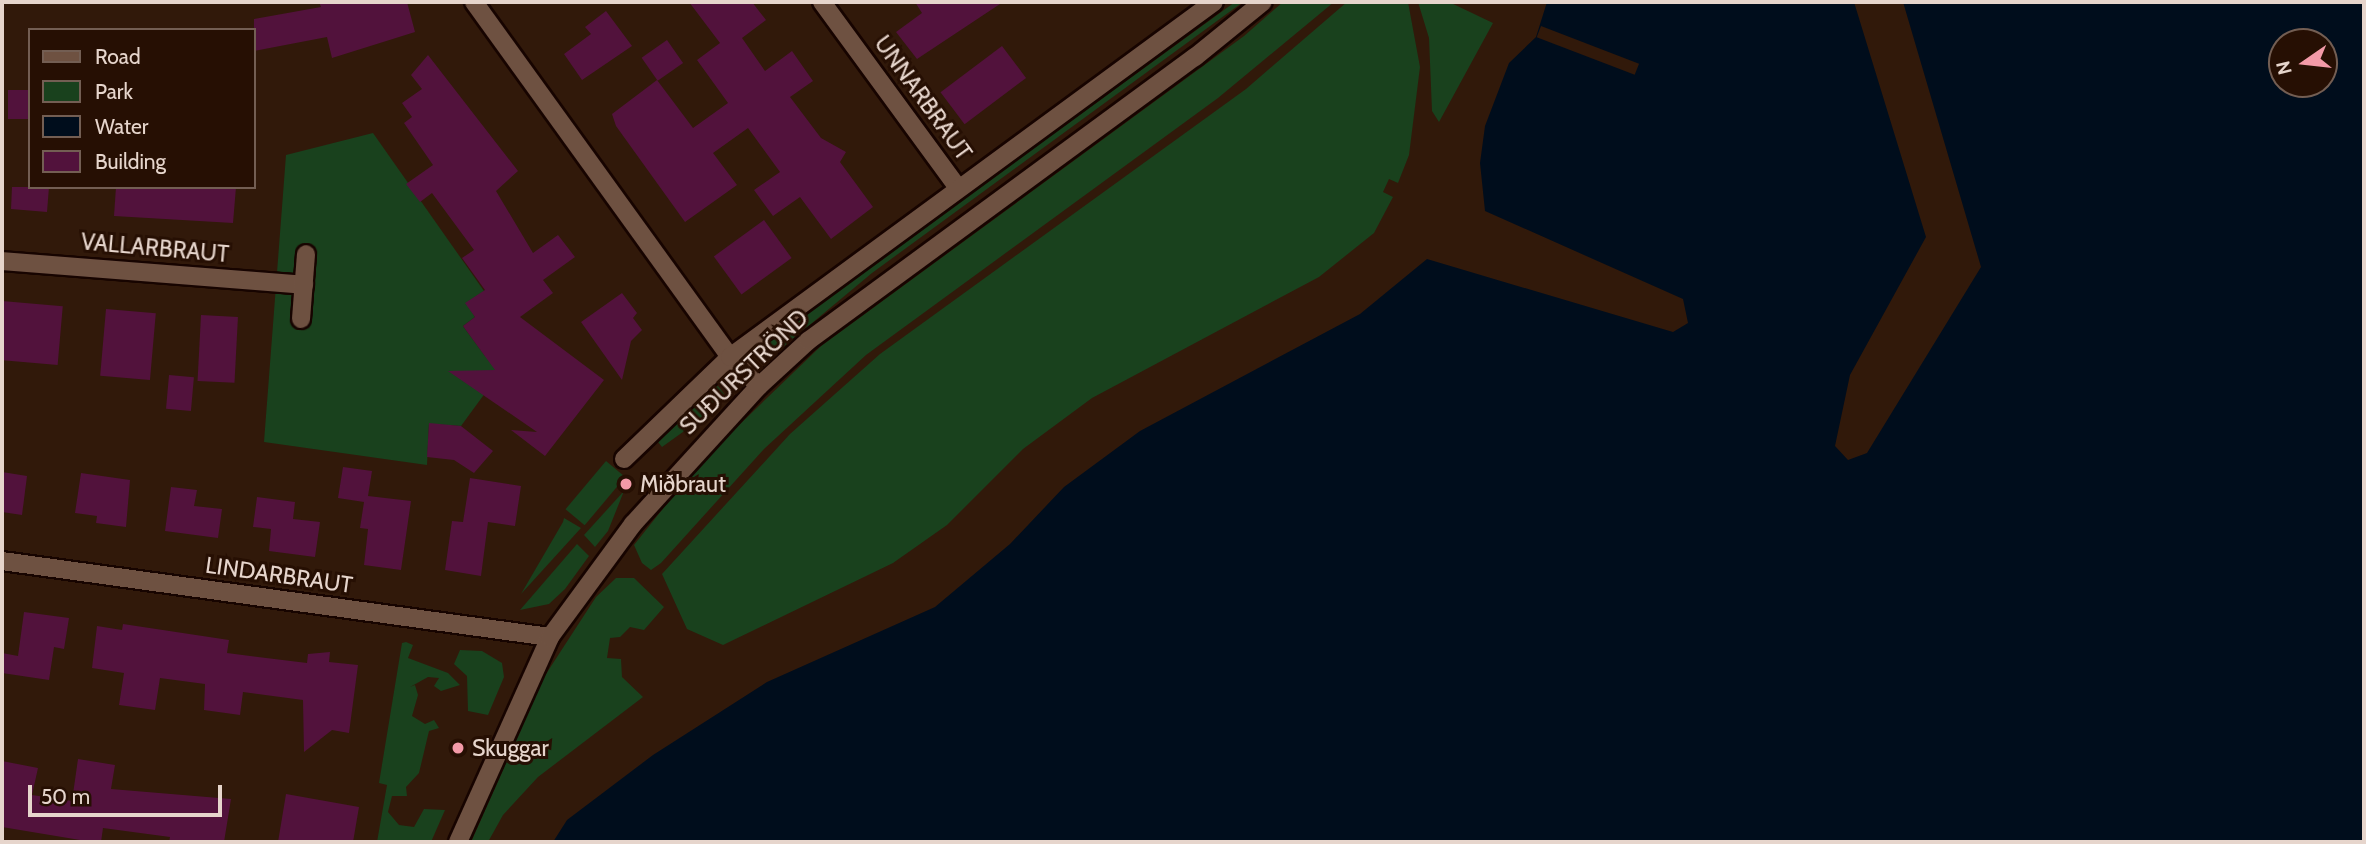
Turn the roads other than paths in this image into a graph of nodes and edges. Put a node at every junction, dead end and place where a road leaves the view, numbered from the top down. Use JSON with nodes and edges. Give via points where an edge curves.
{"nodes":[{"id":1,"x":474,"y":2,"type":"edge"},
{"id":2,"x":822,"y":2,"type":"edge"},
{"id":3,"x":1214,"y":2,"type":"edge"},
{"id":4,"x":1263,"y":2,"type":"edge"},
{"id":5,"x":958,"y":188,"type":"junction"},
{"id":6,"x":306,"y":254,"type":"dead end"},
{"id":7,"x":2,"y":261,"type":"edge"},
{"id":8,"x":304,"y":285,"type":"junction"},
{"id":9,"x":301,"y":319,"type":"dead end"},
{"id":10,"x":730,"y":357,"type":"junction"},
{"id":11,"x":759,"y":386,"type":"junction"},
{"id":12,"x":624,"y":458,"type":"dead end"},
{"id":13,"x":2,"y":561,"type":"edge"},
{"id":14,"x":550,"y":637,"type":"junction"},
{"id":15,"x":458,"y":842,"type":"edge"}],
"edges":[{"from":1,"to":10,"type":"street"},
{"from":2,"to":5,"type":"street","name":"UNNARBRAUT"},
{"from":3,"to":5,"type":"street"},
{"from":4,"to":11,"type":"street","name":"SUÐURSTRÖND","via":[[808,341]]},
{"from":5,"to":10,"type":"street"},
{"from":6,"to":8,"type":"street"},
{"from":7,"to":8,"type":"street","name":"VALLARBRAUT"},
{"from":8,"to":9,"type":"street"},
{"from":10,"to":11,"type":"street"},
{"from":10,"to":12,"type":"street"},
{"from":11,"to":14,"type":"street","name":"SUÐURSTRÖND","via":[[633,524]]},
{"from":13,"to":14,"type":"street","name":"LINDARBRAUT"},
{"from":14,"to":15,"type":"street","name":"SUÐURSTRÖND"}]}
